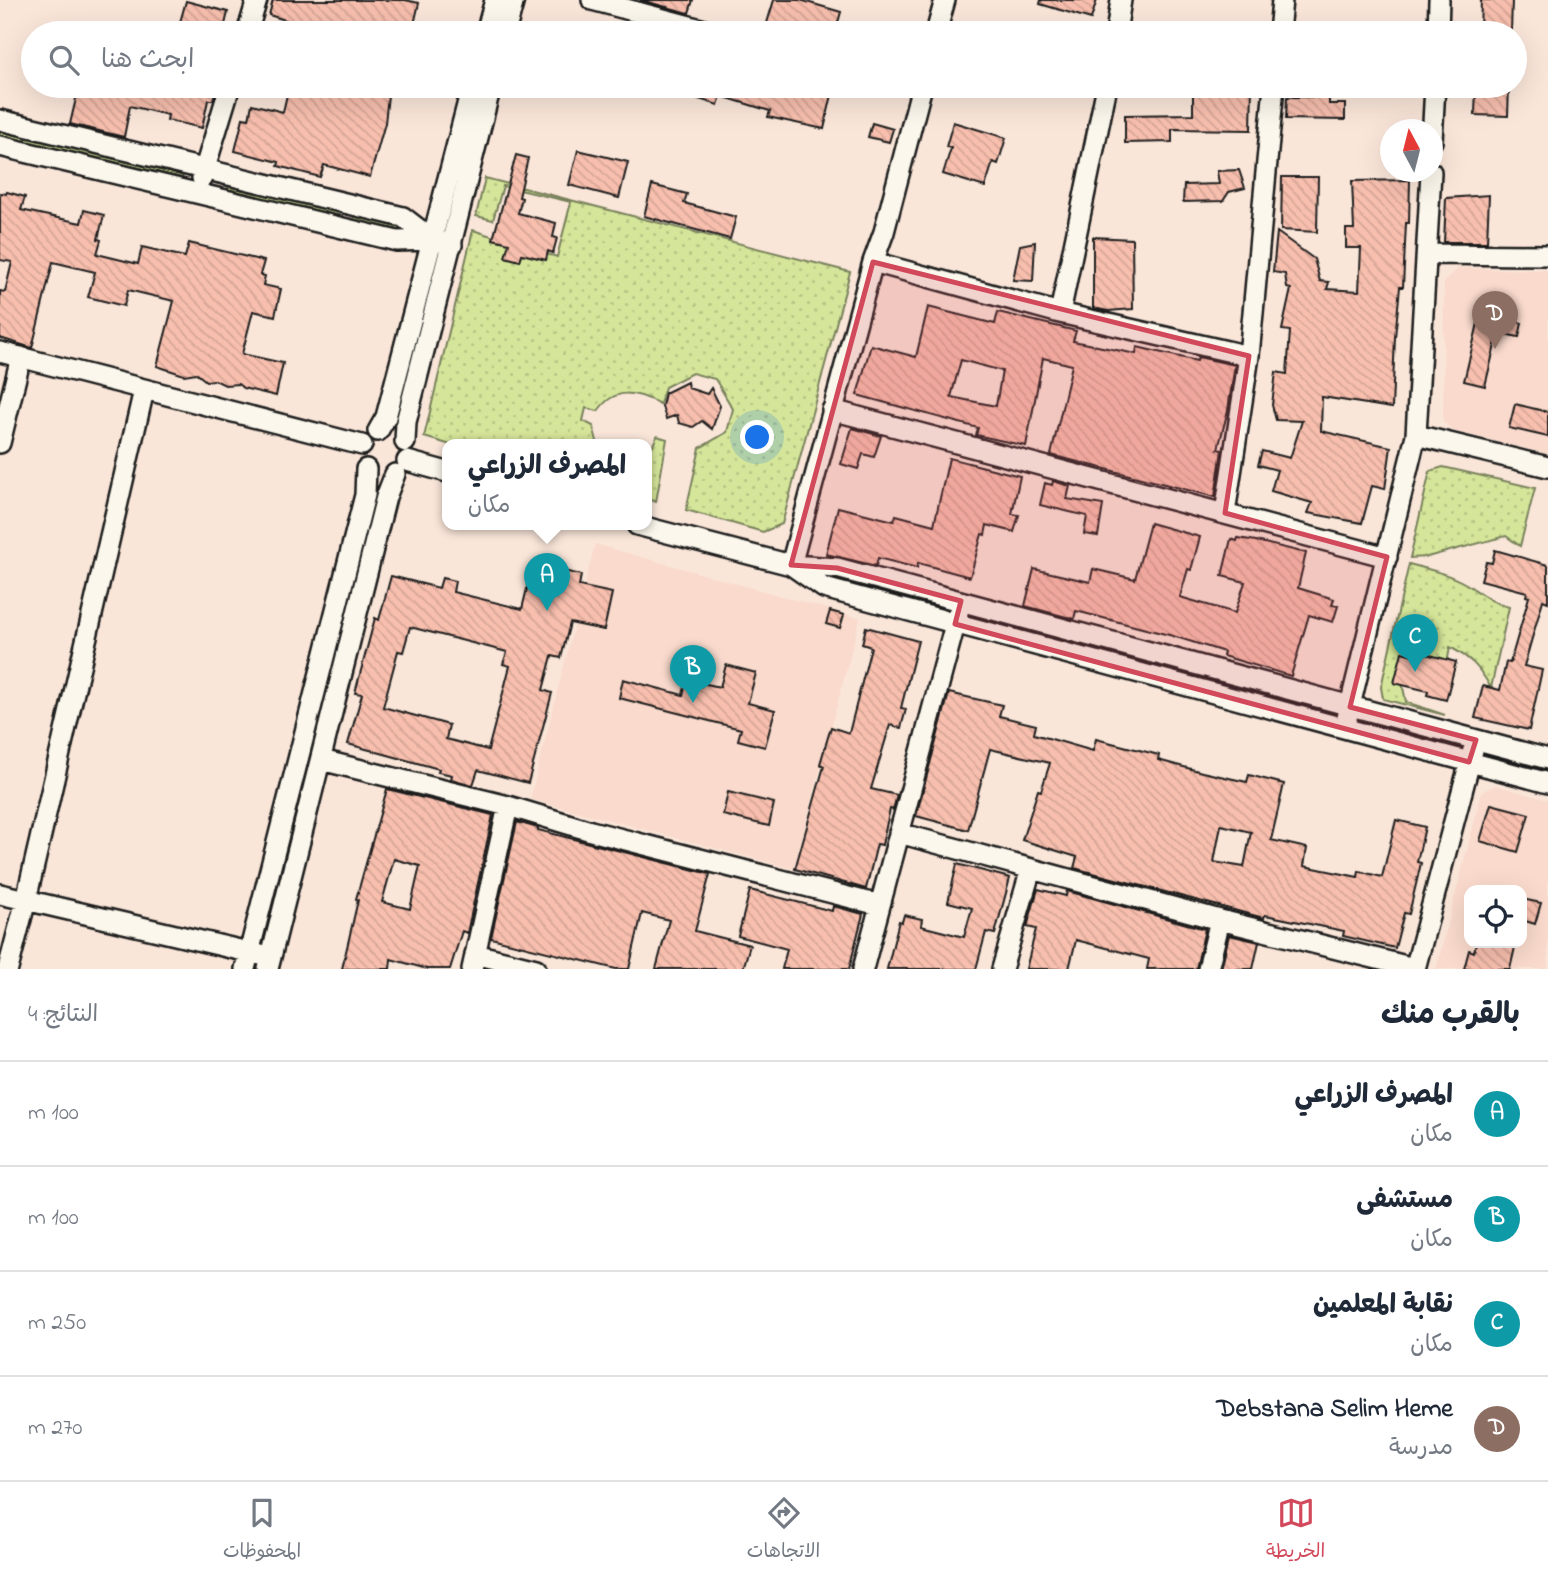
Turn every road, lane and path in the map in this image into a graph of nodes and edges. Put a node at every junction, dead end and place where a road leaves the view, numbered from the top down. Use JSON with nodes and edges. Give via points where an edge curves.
{"nodes":[{"id":1,"x":257,"y":0,"type":"edge"},
{"id":2,"x":495,"y":0,"type":"edge"},
{"id":3,"x":514,"y":0,"type":"edge"},
{"id":4,"x":592,"y":0,"type":"edge"},
{"id":5,"x":945,"y":0,"type":"edge"},
{"id":6,"x":1121,"y":0,"type":"edge"},
{"id":7,"x":1282,"y":0,"type":"edge"},
{"id":8,"x":1439,"y":0,"type":"edge"},
{"id":9,"x":251,"y":21,"type":"edge"},
{"id":10,"x":489,"y":21,"type":"edge"},
{"id":11,"x":508,"y":21,"type":"edge"},
{"id":12,"x":671,"y":21,"type":"edge"},
{"id":13,"x":939,"y":21,"type":"edge"},
{"id":14,"x":1118,"y":21,"type":"edge"},
{"id":15,"x":1280,"y":21,"type":"edge"},
{"id":16,"x":1438,"y":21,"type":"edge"},
{"id":17,"x":226,"y":98,"type":"edge"},
{"id":18,"x":474,"y":98,"type":"edge"},
{"id":19,"x":483,"y":98,"type":"edge"},
{"id":20,"x":915,"y":98,"type":"edge"},
{"id":21,"x":1105,"y":98,"type":"edge"},
{"id":22,"x":1273,"y":98,"type":"edge"},
{"id":23,"x":1435,"y":98,"type":"edge"},
{"id":24,"x":475,"y":110,"type":"junction"},
{"id":25,"x":1434,"y":119,"type":"edge"},
{"id":26,"x":0,"y":120,"type":"edge"},
{"id":27,"x":0,"y":146,"type":"edge"},
{"id":28,"x":205,"y":167,"type":"junction"},
{"id":29,"x":1431,"y":182,"type":"edge"},
{"id":30,"x":198,"y":195,"type":"junction"},
{"id":31,"x":348,"y":205,"type":"junction"},
{"id":32,"x":342,"y":229,"type":"junction"},
{"id":33,"x":433,"y":240,"type":"junction"},
{"id":34,"x":452,"y":245,"type":"junction"},
{"id":35,"x":1427,"y":254,"type":"junction"},
{"id":36,"x":1548,"y":255,"type":"edge"},
{"id":37,"x":873,"y":262,"type":"junction"},
{"id":38,"x":1060,"y":313,"type":"junction"},
{"id":39,"x":0,"y":352,"type":"edge"},
{"id":40,"x":1249,"y":356,"type":"junction"},
{"id":41,"x":21,"y":358,"type":"junction"},
{"id":42,"x":144,"y":390,"type":"junction"},
{"id":43,"x":832,"y":410,"type":"junction"},
{"id":44,"x":378,"y":431,"type":"junction"},
{"id":45,"x":1416,"y":435,"type":"junction"},
{"id":46,"x":0,"y":443,"type":"edge"},
{"id":47,"x":362,"y":445,"type":"junction"},
{"id":48,"x":402,"y":459,"type":"junction"},
{"id":49,"x":1548,"y":467,"type":"edge"},
{"id":50,"x":366,"y":469,"type":"junction"},
{"id":51,"x":442,"y":471,"type":"edge"},
{"id":52,"x":1225,"y":513,"type":"junction"},
{"id":53,"x":652,"y":529,"type":"edge"},
{"id":54,"x":1387,"y":556,"type":"junction"},
{"id":55,"x":791,"y":565,"type":"junction"},
{"id":56,"x":961,"y":601,"type":"junction"},
{"id":57,"x":955,"y":624,"type":"junction"},
{"id":58,"x":1350,"y":707,"type":"junction"},
{"id":59,"x":1345,"y":728,"type":"junction"},
{"id":60,"x":1476,"y":740,"type":"junction"},
{"id":61,"x":1548,"y":759,"type":"edge"},
{"id":62,"x":321,"y":760,"type":"junction"},
{"id":63,"x":1469,"y":762,"type":"junction"},
{"id":64,"x":1548,"y":783,"type":"edge"},
{"id":65,"x":508,"y":806,"type":"junction"},
{"id":66,"x":899,"y":833,"type":"junction"},
{"id":67,"x":1031,"y":869,"type":"junction"},
{"id":68,"x":0,"y":894,"type":"edge"},
{"id":69,"x":26,"y":900,"type":"junction"},
{"id":70,"x":879,"y":905,"type":"junction"},
{"id":71,"x":1220,"y":920,"type":"junction"},
{"id":72,"x":247,"y":960,"type":"edge"},
{"id":73,"x":474,"y":962,"type":"edge"},
{"id":74,"x":269,"y":963,"type":"edge"},
{"id":75,"x":1415,"y":968,"type":"edge"},
{"id":76,"x":8,"y":969,"type":"edge"},
{"id":77,"x":536,"y":969,"type":"edge"},
{"id":78,"x":863,"y":969,"type":"edge"},
{"id":79,"x":1002,"y":969,"type":"edge"},
{"id":80,"x":1208,"y":969,"type":"edge"}],
"edges":[{"from":1,"to":9,"type":"street"},
{"from":2,"to":10,"type":"street"},
{"from":3,"to":11,"type":"street"},
{"from":4,"to":12,"type":"street"},
{"from":5,"to":13,"type":"street"},
{"from":6,"to":14,"type":"street"},
{"from":7,"to":15,"type":"street"},
{"from":8,"to":16,"type":"street"},
{"from":17,"to":28,"type":"street"},
{"from":18,"to":24,"type":"street"},
{"from":19,"to":24,"type":"street"},
{"from":20,"to":37,"type":"street"},
{"from":21,"to":38,"type":"street"},
{"from":22,"to":40,"type":"street"},
{"from":23,"to":25,"type":"street"},
{"from":24,"to":33,"type":"street"},
{"from":24,"to":34,"type":"street"},
{"from":26,"to":28,"type":"street"},
{"from":27,"to":30,"type":"street"},
{"from":28,"to":30,"type":"street"},
{"from":28,"to":31,"type":"street"},
{"from":29,"to":35,"type":"street"},
{"from":30,"to":32,"type":"street"},
{"from":31,"to":32,"type":"street"},
{"from":31,"to":33,"type":"street","via":[[403,217]]},
{"from":32,"to":33,"type":"street","via":[[397,242]]},
{"from":33,"to":34,"type":"street"},
{"from":33,"to":44,"type":"street","via":[[386,417]]},
{"from":34,"to":48,"type":"street","via":[[406,422]]},
{"from":35,"to":36,"type":"street"},
{"from":35,"to":45,"type":"street"},
{"from":37,"to":38,"type":"street"},
{"from":37,"to":43,"type":"street"},
{"from":38,"to":40,"type":"street"},
{"from":39,"to":41,"type":"street"},
{"from":40,"to":52,"type":"street"},
{"from":41,"to":42,"type":"street"},
{"from":41,"to":46,"type":"street"},
{"from":42,"to":47,"type":"street"},
{"from":42,"to":69,"type":"street"},
{"from":43,"to":52,"type":"street"},
{"from":43,"to":55,"type":"street"},
{"from":44,"to":47,"type":"street"},
{"from":44,"to":48,"type":"street","via":[[390,431]]},
{"from":45,"to":49,"type":"street"},
{"from":45,"to":54,"type":"street"},
{"from":47,"to":50,"type":"street"},
{"from":48,"to":50,"type":"street","via":[[377,476]]},
{"from":48,"to":51,"type":"street"},
{"from":48,"to":62,"type":"street","via":[[386,497]]},
{"from":50,"to":72,"type":"street","via":[[365,495]]},
{"from":52,"to":54,"type":"street"},
{"from":53,"to":55,"type":"street"},
{"from":54,"to":58,"type":"street"},
{"from":55,"to":56,"type":"street","via":[[837,568]]},
{"from":55,"to":57,"type":"street","via":[[824,588]]},
{"from":56,"to":57,"type":"street"},
{"from":56,"to":58,"type":"street"},
{"from":57,"to":59,"type":"street"},
{"from":57,"to":66,"type":"street"},
{"from":58,"to":59,"type":"street"},
{"from":58,"to":60,"type":"street"},
{"from":59,"to":63,"type":"street"},
{"from":60,"to":61,"type":"street"},
{"from":60,"to":63,"type":"street"},
{"from":62,"to":65,"type":"street"},
{"from":62,"to":74,"type":"street"},
{"from":63,"to":64,"type":"street"},
{"from":63,"to":75,"type":"street"},
{"from":65,"to":70,"type":"street"},
{"from":65,"to":73,"type":"street"},
{"from":66,"to":67,"type":"street"},
{"from":66,"to":70,"type":"street"},
{"from":67,"to":71,"type":"street"},
{"from":67,"to":79,"type":"street"},
{"from":68,"to":69,"type":"street"},
{"from":69,"to":72,"type":"street"},
{"from":69,"to":76,"type":"street"},
{"from":70,"to":78,"type":"street"},
{"from":71,"to":75,"type":"street"},
{"from":71,"to":80,"type":"street"},
{"from":72,"to":74,"type":"street"},
{"from":73,"to":77,"type":"street"}]}
